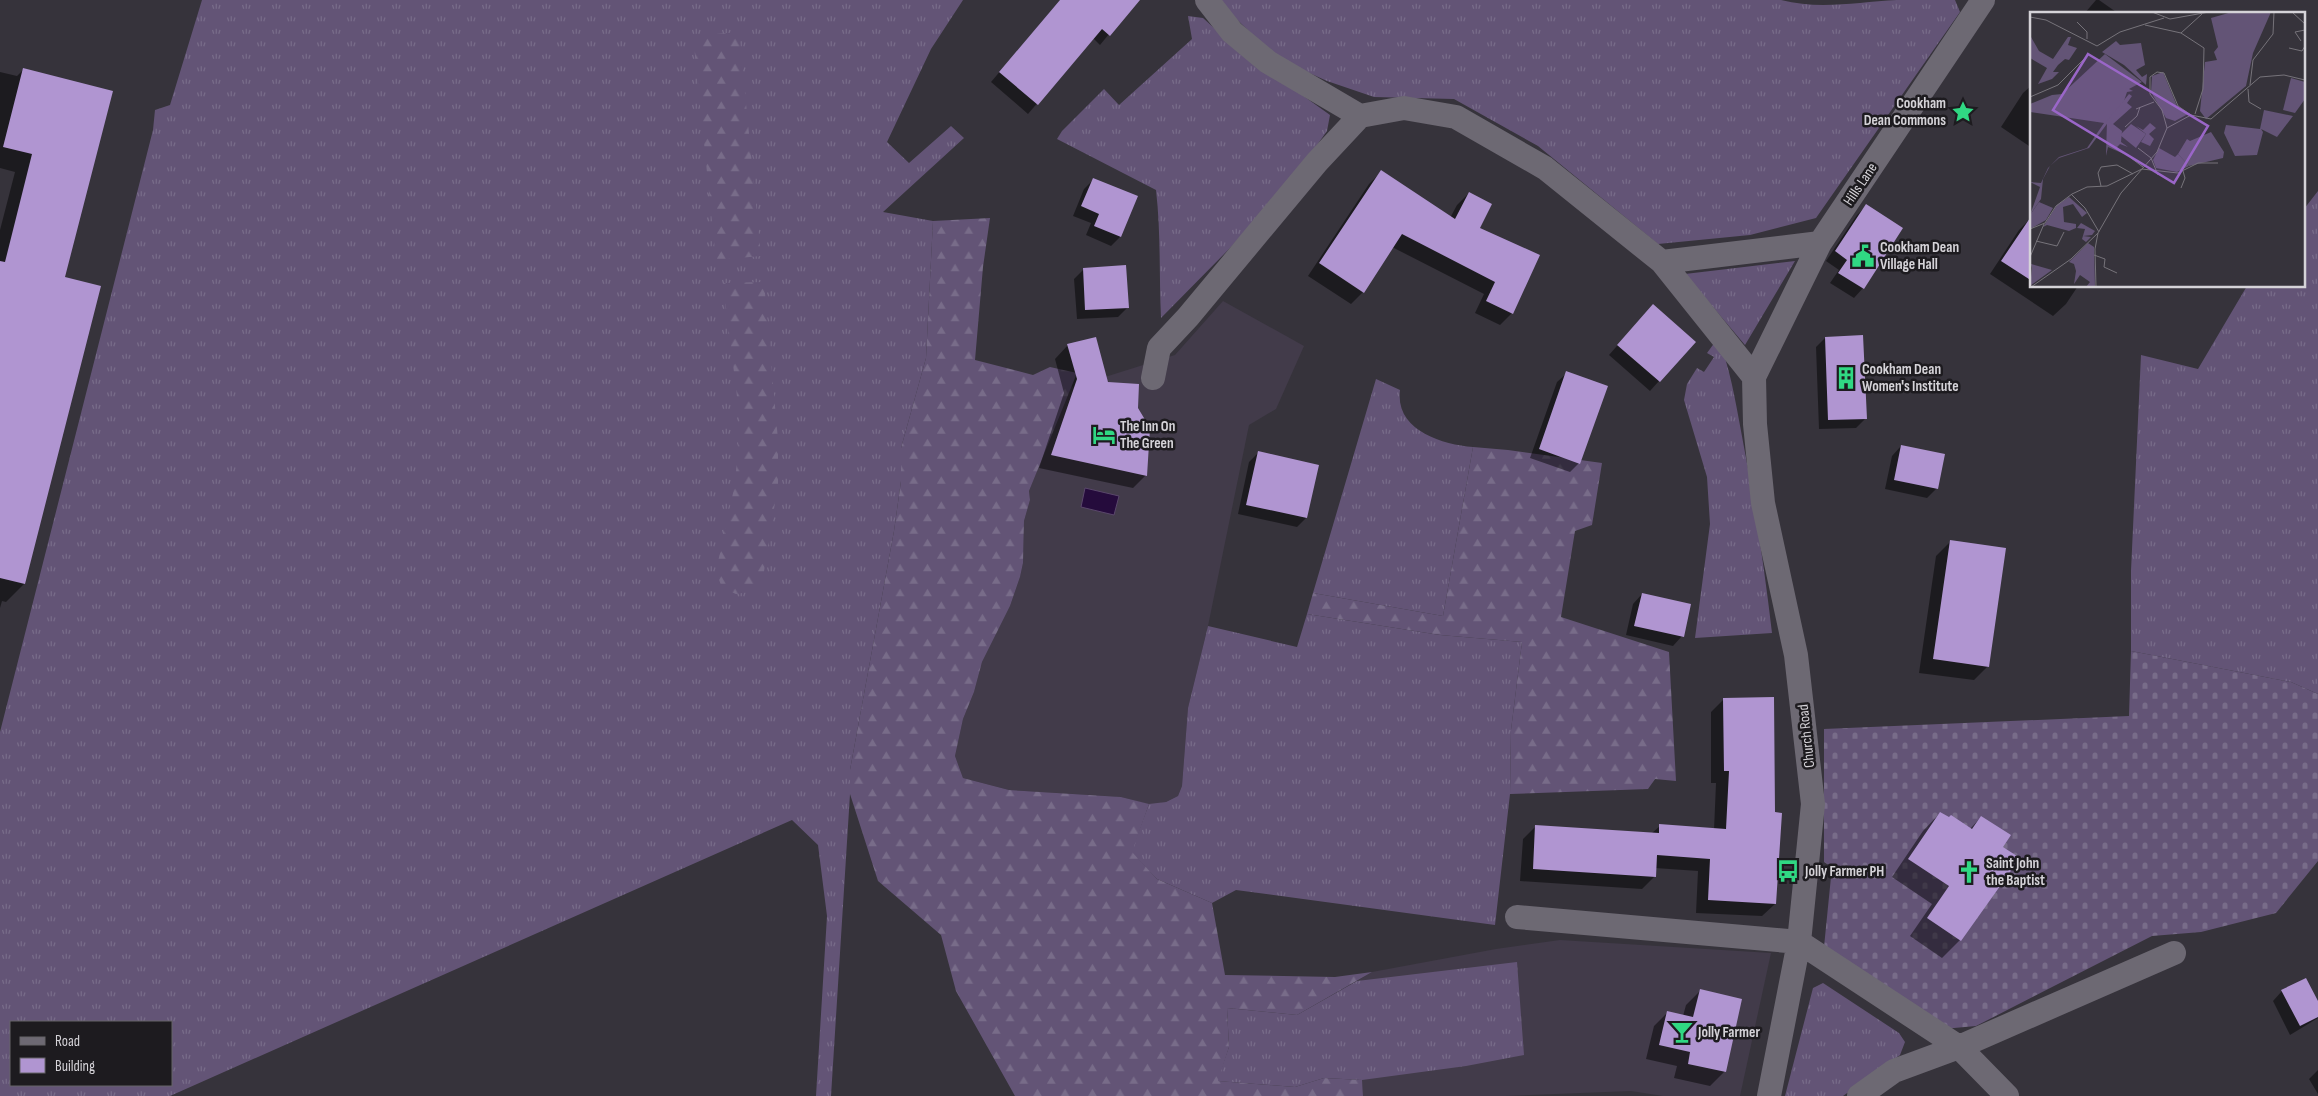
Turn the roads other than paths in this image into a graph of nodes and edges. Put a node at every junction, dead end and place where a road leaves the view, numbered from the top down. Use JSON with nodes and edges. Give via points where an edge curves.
{"nodes":[{"id":1,"x":1207,"y":0,"type":"edge"},
{"id":2,"x":1983,"y":0,"type":"edge"},
{"id":3,"x":1360,"y":116,"type":"junction"},
{"id":4,"x":1820,"y":243,"type":"junction"},
{"id":5,"x":1662,"y":262,"type":"junction"},
{"id":6,"x":1754,"y":377,"type":"junction"},
{"id":7,"x":1153,"y":378,"type":"dead end"},
{"id":8,"x":1517,"y":917,"type":"dead end"},
{"id":9,"x":1799,"y":942,"type":"junction"},
{"id":10,"x":2174,"y":953,"type":"dead end"},
{"id":11,"x":1959,"y":1047,"type":"junction"},
{"id":12,"x":1769,"y":1096,"type":"edge"},
{"id":13,"x":1858,"y":1096,"type":"edge"},
{"id":14,"x":2007,"y":1096,"type":"edge"}],
"edges":[{"from":1,"to":3,"type":"street","via":[[1232,32],[1268,62]]},
{"from":2,"to":4,"type":"street","name":"Hills Lane"},
{"from":3,"to":5,"type":"street","via":[[1404,108],[1456,117],[1544,168]]},
{"from":3,"to":7,"type":"street","via":[[1159,348]]},
{"from":4,"to":5,"type":"street"},
{"from":4,"to":6,"type":"street","name":"Hills Lane"},
{"from":5,"to":6,"type":"street"},
{"from":6,"to":9,"type":"street","name":"Church Road","via":[[1755,424],[1764,503],[1796,655],[1813,804]]},
{"from":8,"to":9,"type":"street"},
{"from":9,"to":11,"type":"street"},
{"from":9,"to":12,"type":"street","name":"Church Road"},
{"from":10,"to":11,"type":"street"},
{"from":11,"to":13,"type":"street","via":[[1894,1071]]},
{"from":11,"to":14,"type":"street"}]}
